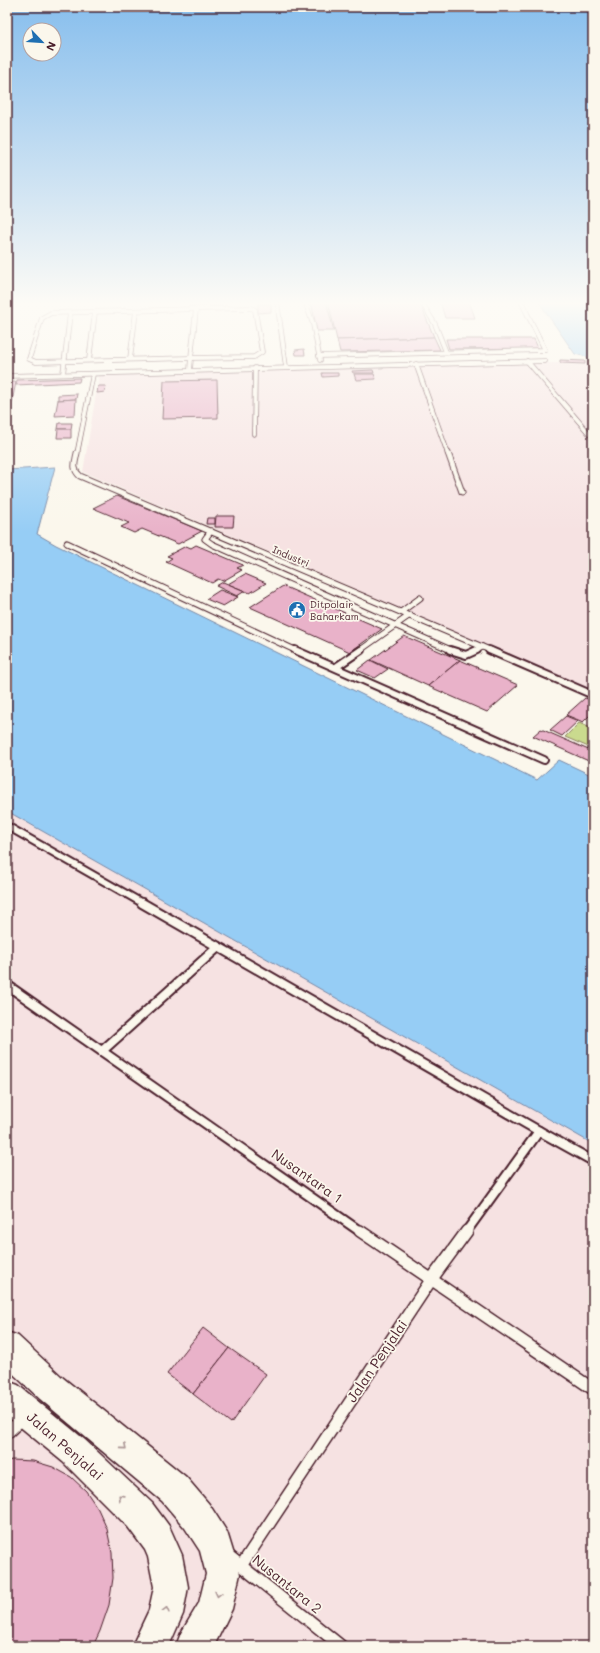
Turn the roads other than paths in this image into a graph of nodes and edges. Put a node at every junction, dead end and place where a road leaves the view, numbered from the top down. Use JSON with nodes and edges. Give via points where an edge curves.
{"nodes":[{"id":1,"x":92,"y":378,"type":"edge"},
{"id":2,"x":255,"y":378,"type":"edge"},
{"id":3,"x":421,"y":378,"type":"edge"},
{"id":4,"x":542,"y":378,"type":"edge"},
{"id":5,"x":254,"y":434,"type":"dead end"},
{"id":6,"x":593,"y":438,"type":"edge"},
{"id":7,"x":462,"y":492,"type":"dead end"},
{"id":8,"x":211,"y":531,"type":"junction"},
{"id":9,"x":67,"y":543,"type":"dead end"},
{"id":10,"x":420,"y":598,"type":"dead end"},
{"id":11,"x":401,"y":612,"type":"junction"},
{"id":12,"x":410,"y":616,"type":"junction"},
{"id":13,"x":396,"y":625,"type":"junction"},
{"id":14,"x":482,"y":647,"type":"junction"},
{"id":15,"x":336,"y":667,"type":"junction"},
{"id":16,"x":593,"y":695,"type":"edge"},
{"id":17,"x":544,"y":760,"type":"dead end"},
{"id":18,"x":7,"y":826,"type":"edge"},
{"id":19,"x":218,"y":947,"type":"junction"},
{"id":20,"x":7,"y":985,"type":"edge"},
{"id":21,"x":102,"y":1051,"type":"junction"},
{"id":22,"x":539,"y":1131,"type":"junction"},
{"id":23,"x":593,"y":1161,"type":"edge"},
{"id":24,"x":431,"y":1280,"type":"junction"},
{"id":25,"x":7,"y":1347,"type":"edge"},
{"id":26,"x":593,"y":1388,"type":"edge"},
{"id":27,"x":28,"y":1405,"type":"edge"},
{"id":28,"x":215,"y":1544,"type":"junction"},
{"id":29,"x":241,"y":1566,"type":"junction"},
{"id":30,"x":150,"y":1646,"type":"edge"},
{"id":31,"x":194,"y":1646,"type":"edge"},
{"id":32,"x":341,"y":1646,"type":"edge"}],
"edges":[{"from":1,"to":8,"type":"lane","name":"Industri","via":[[75,472]]},
{"from":2,"to":5,"type":"lane"},
{"from":3,"to":7,"type":"lane"},
{"from":4,"to":6,"type":"lane"},
{"from":8,"to":11,"type":"lane","name":"Industri"},
{"from":8,"to":13,"type":"lane","via":[[205,539],[212,544]]},
{"from":9,"to":15,"type":"lane"},
{"from":10,"to":11,"type":"lane"},
{"from":11,"to":12,"type":"lane","name":"Industri"},
{"from":12,"to":13,"type":"lane"},
{"from":12,"to":14,"type":"lane","name":"Industri"},
{"from":13,"to":14,"type":"lane","via":[[460,654],[466,655]]},
{"from":13,"to":15,"type":"lane"},
{"from":14,"to":16,"type":"lane","name":"Industri"},
{"from":15,"to":17,"type":"lane"},
{"from":18,"to":19,"type":"lane"},
{"from":19,"to":21,"type":"lane"},
{"from":19,"to":22,"type":"lane"},
{"from":20,"to":21,"type":"lane","name":"Nusantara 1"},
{"from":21,"to":24,"type":"lane","name":"Nusantara 1"},
{"from":22,"to":23,"type":"lane"},
{"from":22,"to":24,"type":"lane","name":"Jalan Penjalai"},
{"from":24,"to":26,"type":"lane","name":"Nusantara 1"},
{"from":24,"to":29,"type":"lane","name":"Jalan Penjalai"},
{"from":25,"to":27,"type":"street","name":"Jalan Penjalai"},
{"from":27,"to":28,"type":"street","name":"Jalan Penjalai","one_way":true,"via":[[94,1422],[174,1489],[197,1516]]},
{"from":30,"to":27,"type":"street","name":"Jalan Penjalai","one_way":true,"via":[[166,1614],[171,1587],[165,1555],[157,1538],[140,1515]]},
{"from":28,"to":29,"type":"lane","name":"Nusantara 2"},
{"from":28,"to":31,"type":"street","name":"Jalan Penjalai","one_way":true,"via":[[223,1574],[215,1609]]},
{"from":29,"to":32,"type":"lane","name":"Nusantara 2"}]}
